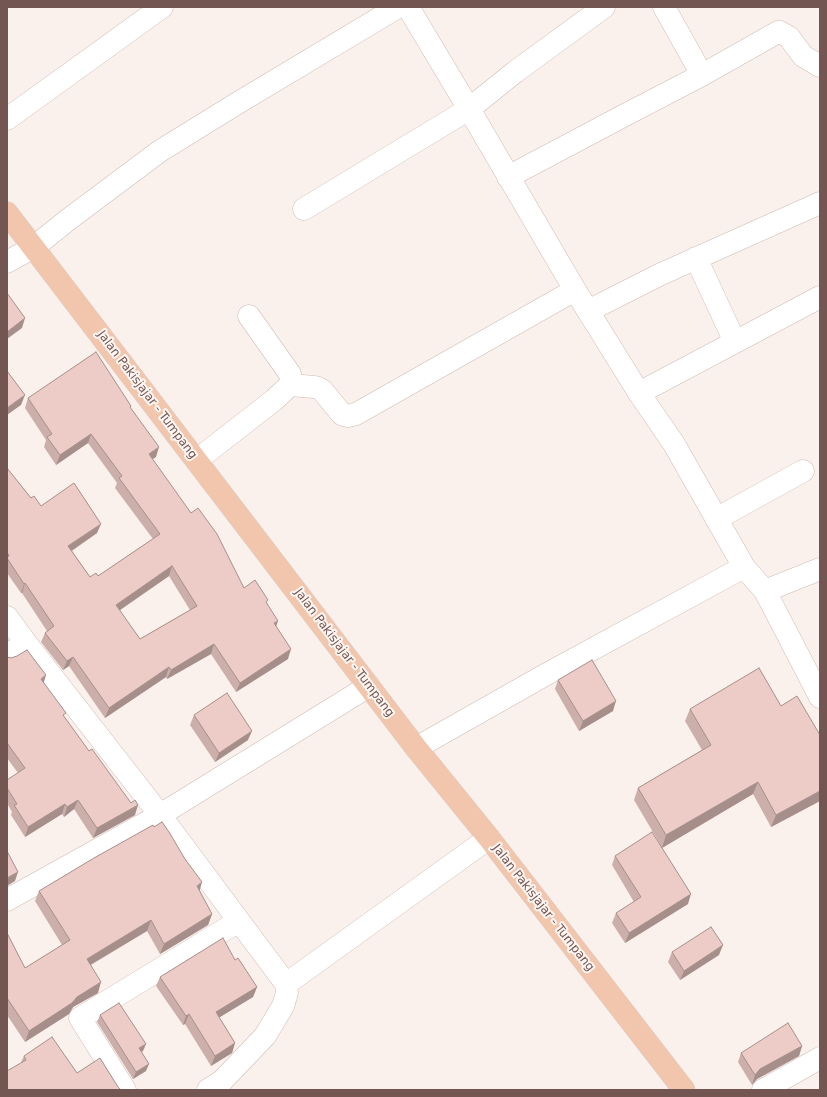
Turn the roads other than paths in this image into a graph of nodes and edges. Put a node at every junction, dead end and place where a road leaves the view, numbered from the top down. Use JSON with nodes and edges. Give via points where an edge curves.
{"nodes":[{"id":1,"x":162,"y":7,"type":"edge"},
{"id":2,"x":398,"y":7,"type":"edge"},
{"id":3,"x":408,"y":7,"type":"edge"},
{"id":4,"x":604,"y":7,"type":"edge"},
{"id":5,"x":664,"y":7,"type":"edge"},
{"id":6,"x":820,"y":66,"type":"edge"},
{"id":7,"x":702,"y":75,"type":"junction"},
{"id":8,"x":469,"y":109,"type":"junction"},
{"id":9,"x":7,"y":119,"type":"edge"},
{"id":10,"x":508,"y":177,"type":"junction"},
{"id":11,"x":820,"y":202,"type":"edge"},
{"id":12,"x":304,"y":209,"type":"dead end"},
{"id":13,"x":7,"y":213,"type":"edge"},
{"id":14,"x":34,"y":247,"type":"junction"},
{"id":15,"x":696,"y":258,"type":"junction"},
{"id":16,"x":7,"y":262,"type":"edge"},
{"id":17,"x":575,"y":290,"type":"junction"},
{"id":18,"x":820,"y":297,"type":"edge"},
{"id":19,"x":588,"y":311,"type":"junction"},
{"id":20,"x":249,"y":316,"type":"dead end"},
{"id":21,"x":735,"y":342,"type":"junction"},
{"id":22,"x":290,"y":385,"type":"junction"},
{"id":23,"x":639,"y":393,"type":"junction"},
{"id":24,"x":197,"y":460,"type":"junction"},
{"id":25,"x":803,"y":472,"type":"dead end"},
{"id":26,"x":716,"y":519,"type":"junction"},
{"id":27,"x":744,"y":567,"type":"junction"},
{"id":28,"x":820,"y":569,"type":"edge"},
{"id":29,"x":765,"y":591,"type":"junction"},
{"id":30,"x":7,"y":617,"type":"edge"},
{"id":31,"x":26,"y":643,"type":"junction"},
{"id":32,"x":7,"y":655,"type":"edge"},
{"id":33,"x":369,"y":686,"type":"junction"},
{"id":34,"x":820,"y":697,"type":"edge"},
{"id":35,"x":416,"y":748,"type":"junction"},
{"id":36,"x":164,"y":821,"type":"junction"},
{"id":37,"x":489,"y":838,"type":"junction"},
{"id":38,"x":7,"y":900,"type":"edge"},
{"id":39,"x":239,"y":921,"type":"junction"},
{"id":40,"x":286,"y":984,"type":"junction"},
{"id":41,"x":820,"y":1058,"type":"edge"},
{"id":42,"x":125,"y":1090,"type":"edge"},
{"id":43,"x":208,"y":1090,"type":"edge"},
{"id":44,"x":684,"y":1090,"type":"edge"},
{"id":45,"x":763,"y":1090,"type":"edge"}],
"edges":[{"from":1,"to":9,"type":"street"},
{"from":2,"to":14,"type":"street","via":[[160,152]]},
{"from":3,"to":8,"type":"street"},
{"from":4,"to":8,"type":"street","via":[[514,72]]},
{"from":5,"to":7,"type":"street"},
{"from":6,"to":7,"type":"street","via":[[804,56],[786,35],[778,32]]},
{"from":7,"to":10,"type":"street"},
{"from":8,"to":10,"type":"street"},
{"from":8,"to":12,"type":"street"},
{"from":10,"to":17,"type":"street"},
{"from":11,"to":15,"type":"street"},
{"from":13,"to":14,"type":"main road","name":"Jalan Pakisjajar - Tumpang"},
{"from":14,"to":16,"type":"street"},
{"from":14,"to":24,"type":"main road","name":"Jalan Pakisjajar - Tumpang"},
{"from":15,"to":19,"type":"street"},
{"from":15,"to":21,"type":"street"},
{"from":17,"to":19,"type":"street"},
{"from":17,"to":22,"type":"street","via":[[356,414],[343,415],[318,388]]},
{"from":18,"to":21,"type":"street"},
{"from":19,"to":23,"type":"street"},
{"from":20,"to":22,"type":"street","via":[[290,374]]},
{"from":21,"to":23,"type":"street"},
{"from":22,"to":24,"type":"street"},
{"from":23,"to":26,"type":"street","via":[[674,444]]},
{"from":24,"to":33,"type":"main road","name":"Jalan Pakisjajar - Tumpang"},
{"from":25,"to":26,"type":"street"},
{"from":26,"to":27,"type":"street"},
{"from":27,"to":29,"type":"street"},
{"from":27,"to":35,"type":"street"},
{"from":28,"to":29,"type":"street"},
{"from":29,"to":34,"type":"street"},
{"from":30,"to":31,"type":"street"},
{"from":31,"to":32,"type":"street"},
{"from":31,"to":36,"type":"street"},
{"from":33,"to":35,"type":"main road","name":"Jalan Pakisjajar - Tumpang"},
{"from":33,"to":36,"type":"street"},
{"from":35,"to":37,"type":"main road","name":"Jalan Pakisjajar - Tumpang"},
{"from":36,"to":38,"type":"street"},
{"from":36,"to":39,"type":"street"},
{"from":36,"to":40,"type":"street"},
{"from":37,"to":40,"type":"street"},
{"from":37,"to":44,"type":"main road","name":"Jalan Pakisjajar - Tumpang"},
{"from":39,"to":40,"type":"street"},
{"from":39,"to":42,"type":"street","via":[[80,1018]]},
{"from":40,"to":43,"type":"street","via":[[287,993],[283,1006],[265,1036],[222,1081]]},
{"from":41,"to":45,"type":"street"}]}
